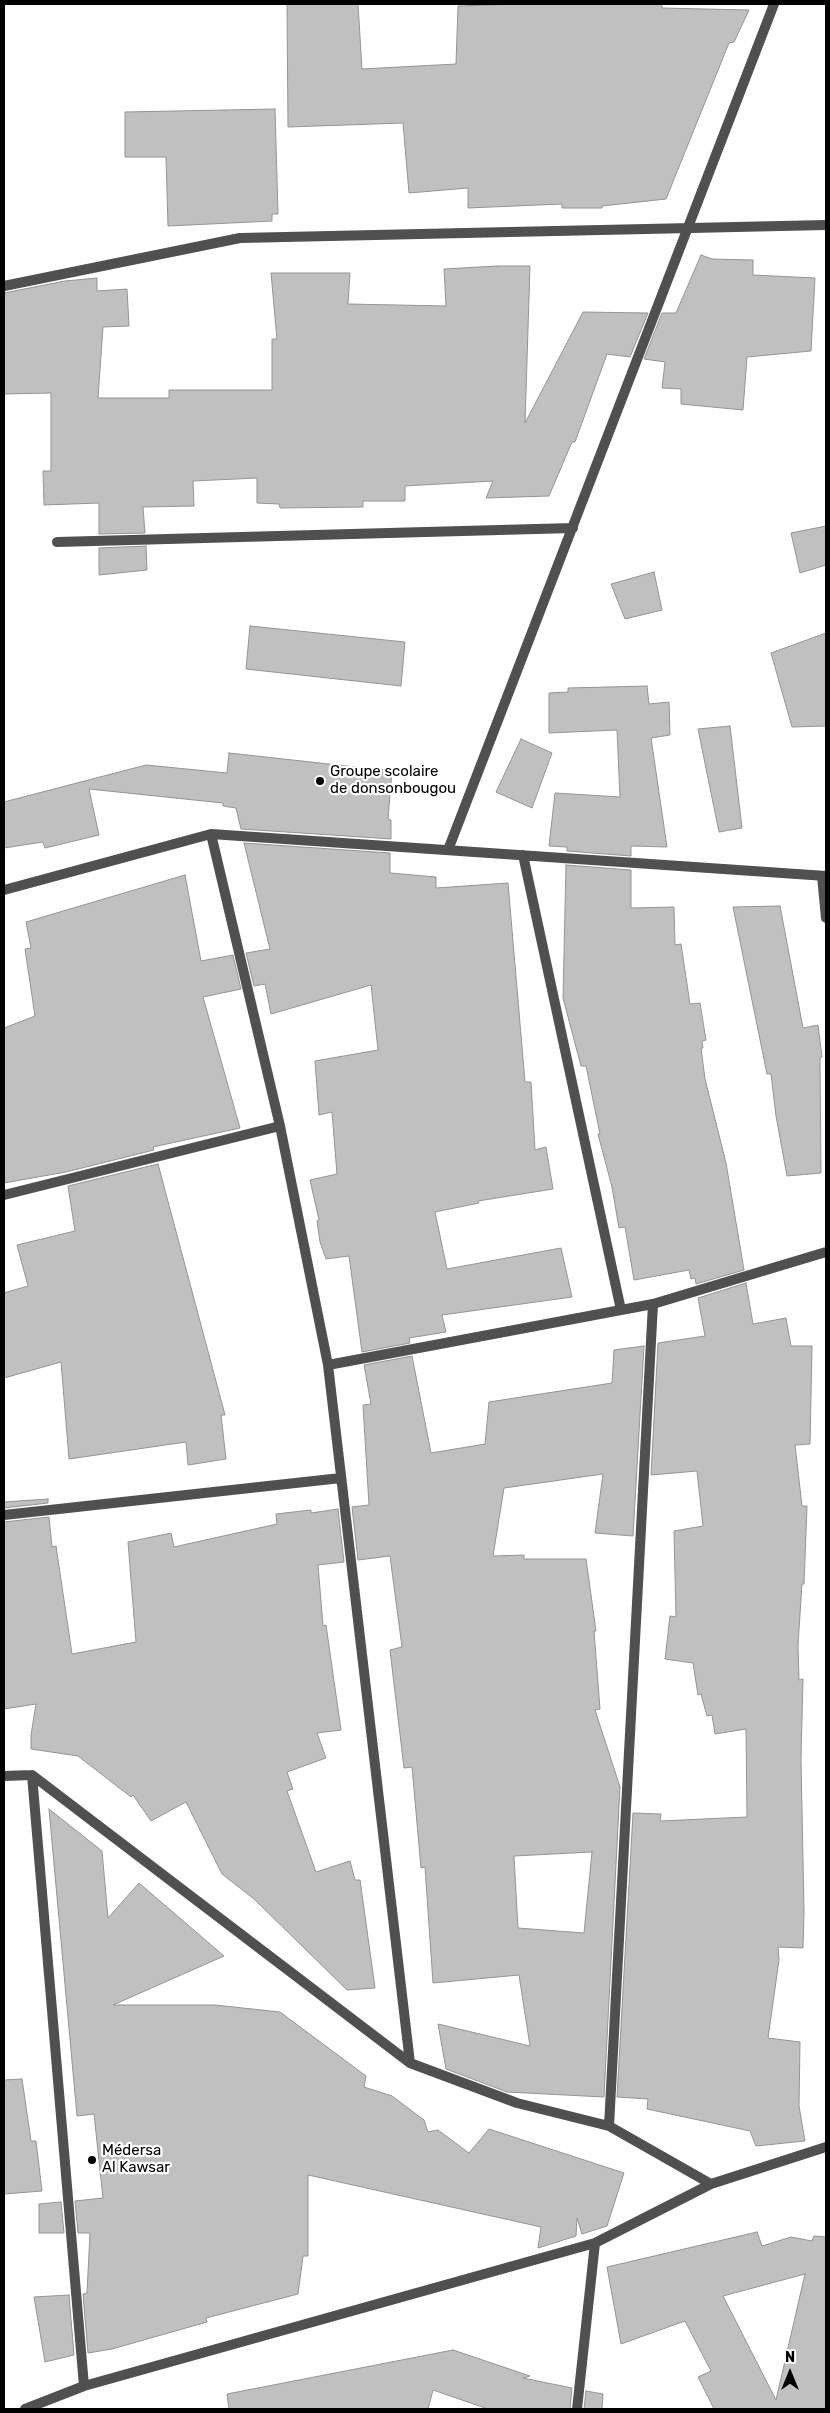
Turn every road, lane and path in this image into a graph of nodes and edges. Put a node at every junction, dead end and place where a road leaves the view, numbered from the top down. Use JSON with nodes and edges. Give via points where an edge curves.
{"nodes":[{"id":1,"x":774,"y":4,"type":"edge"},
{"id":2,"x":826,"y":226,"type":"edge"},
{"id":3,"x":686,"y":229,"type":"junction"},
{"id":4,"x":4,"y":286,"type":"edge"},
{"id":5,"x":573,"y":528,"type":"junction"},
{"id":6,"x":57,"y":542,"type":"dead end"},
{"id":7,"x":211,"y":834,"type":"junction"},
{"id":8,"x":448,"y":850,"type":"junction"},
{"id":9,"x":523,"y":855,"type":"junction"},
{"id":10,"x":824,"y":876,"type":"edge"},
{"id":11,"x":4,"y":890,"type":"edge"},
{"id":12,"x":826,"y":918,"type":"edge"},
{"id":13,"x":280,"y":1126,"type":"junction"},
{"id":14,"x":4,"y":1195,"type":"edge"},
{"id":15,"x":826,"y":1252,"type":"edge"},
{"id":16,"x":653,"y":1304,"type":"junction"},
{"id":17,"x":621,"y":1310,"type":"junction"},
{"id":18,"x":328,"y":1366,"type":"junction"},
{"id":19,"x":341,"y":1478,"type":"junction"},
{"id":20,"x":4,"y":1515,"type":"edge"},
{"id":21,"x":32,"y":1775,"type":"junction"},
{"id":22,"x":4,"y":1776,"type":"edge"},
{"id":23,"x":410,"y":2063,"type":"junction"},
{"id":24,"x":609,"y":2126,"type":"junction"},
{"id":25,"x":826,"y":2147,"type":"edge"},
{"id":26,"x":711,"y":2184,"type":"junction"},
{"id":27,"x":595,"y":2243,"type":"junction"},
{"id":28,"x":84,"y":2386,"type":"junction"},
{"id":29,"x":25,"y":2409,"type":"edge"},
{"id":30,"x":577,"y":2409,"type":"edge"}],
"edges":[{"from":1,"to":3,"type":"street"},
{"from":2,"to":3,"type":"street"},
{"from":3,"to":4,"type":"street","via":[[240,238]]},
{"from":3,"to":5,"type":"street"},
{"from":5,"to":6,"type":"street"},
{"from":5,"to":8,"type":"street"},
{"from":7,"to":8,"type":"street"},
{"from":7,"to":11,"type":"street"},
{"from":7,"to":13,"type":"street"},
{"from":8,"to":9,"type":"street"},
{"from":9,"to":10,"type":"street"},
{"from":9,"to":17,"type":"street"},
{"from":10,"to":12,"type":"street"},
{"from":13,"to":14,"type":"street"},
{"from":13,"to":18,"type":"street"},
{"from":15,"to":16,"type":"street"},
{"from":16,"to":17,"type":"street"},
{"from":16,"to":24,"type":"street"},
{"from":17,"to":18,"type":"street"},
{"from":18,"to":19,"type":"street"},
{"from":19,"to":20,"type":"street"},
{"from":19,"to":23,"type":"street"},
{"from":21,"to":22,"type":"street"},
{"from":21,"to":23,"type":"street"},
{"from":21,"to":28,"type":"street"},
{"from":23,"to":24,"type":"street","via":[[517,2103]]},
{"from":24,"to":26,"type":"street"},
{"from":25,"to":26,"type":"street"},
{"from":26,"to":27,"type":"street"},
{"from":27,"to":28,"type":"street"},
{"from":27,"to":30,"type":"street"},
{"from":28,"to":29,"type":"street"}]}
